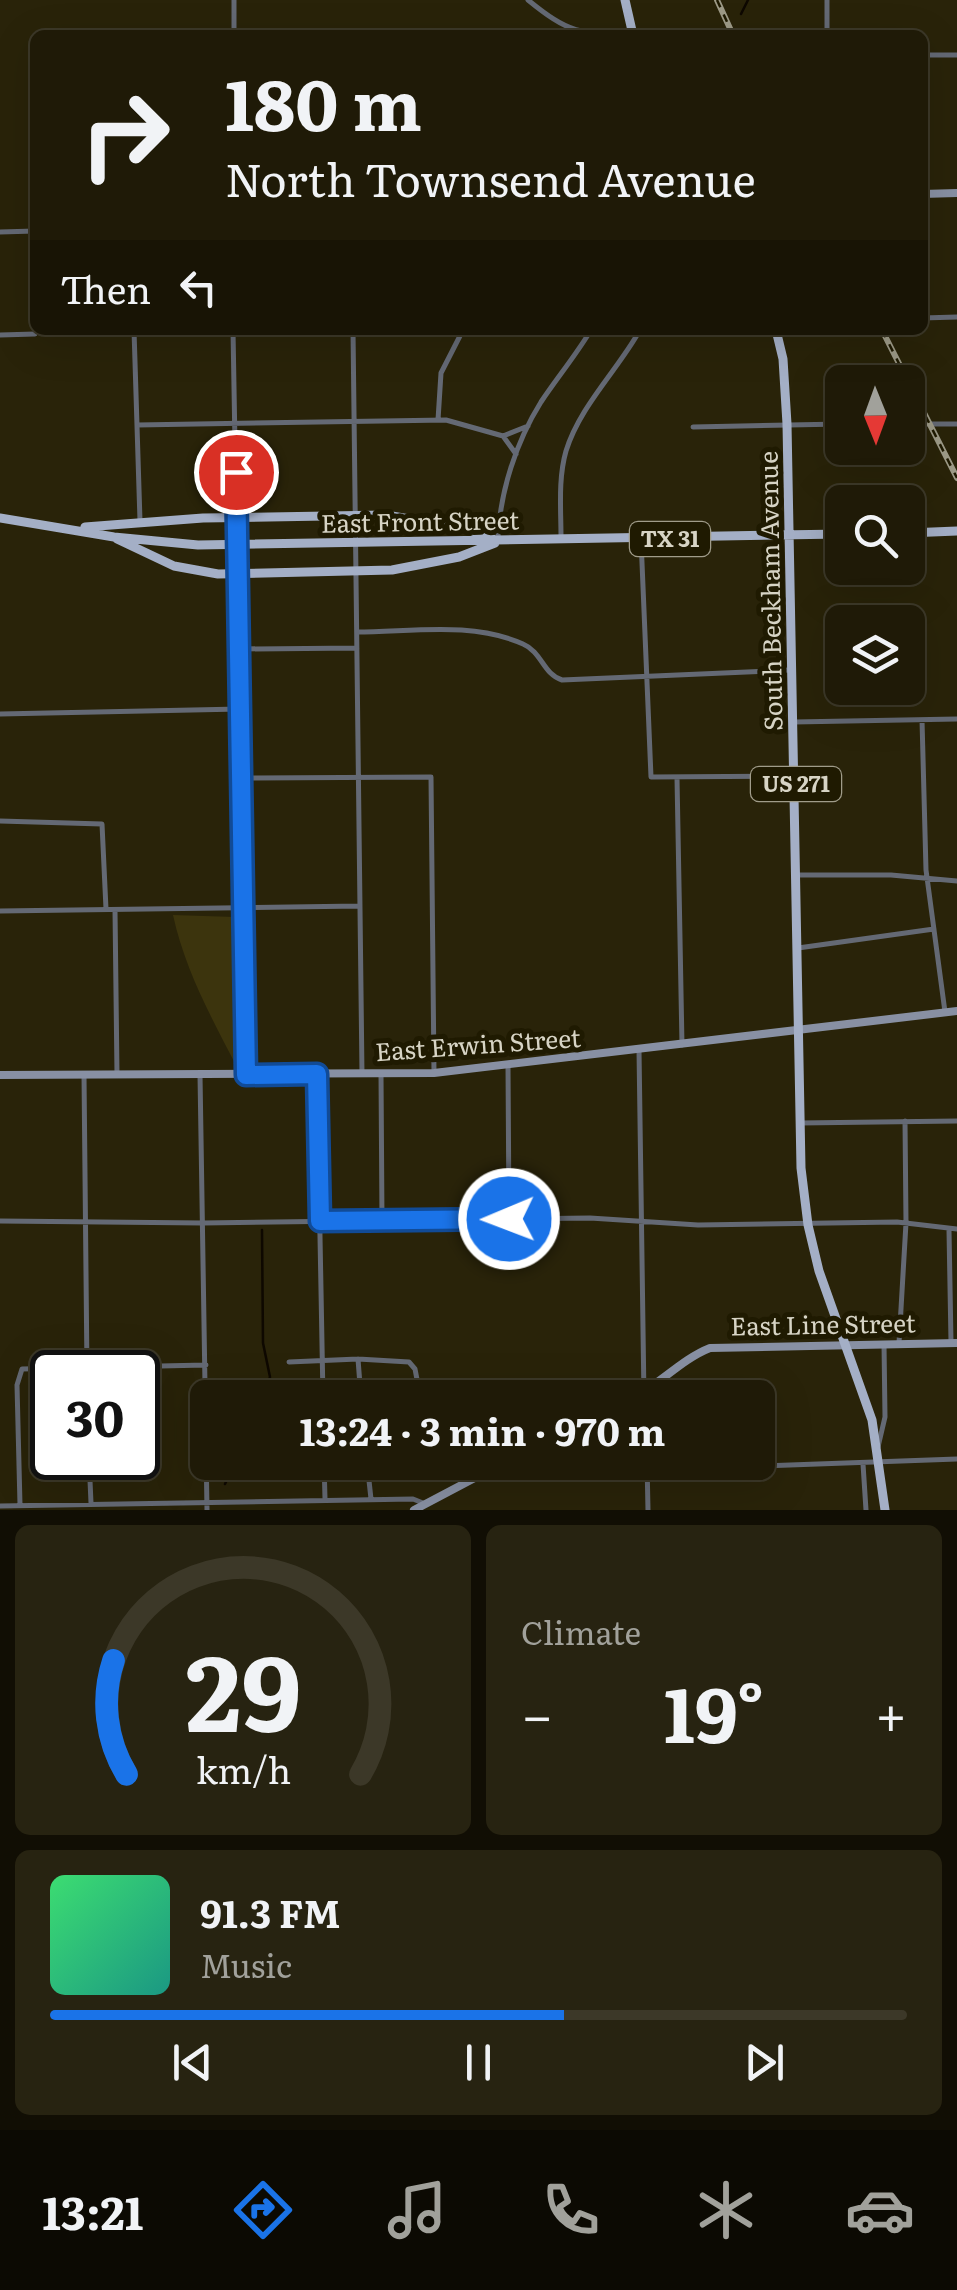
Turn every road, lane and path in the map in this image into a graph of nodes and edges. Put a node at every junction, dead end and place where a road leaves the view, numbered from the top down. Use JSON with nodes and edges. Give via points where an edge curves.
{"nodes":[{"id":1,"x":234,"y":0,"type":"edge"},
{"id":2,"x":528,"y":0,"type":"edge"},
{"id":3,"x":625,"y":0,"type":"edge"},
{"id":4,"x":827,"y":0,"type":"edge"},
{"id":5,"x":234,"y":30,"type":"edge"},
{"id":6,"x":570,"y":30,"type":"edge"},
{"id":7,"x":632,"y":30,"type":"edge"},
{"id":8,"x":827,"y":30,"type":"edge"},
{"id":9,"x":928,"y":55,"type":"edge"},
{"id":10,"x":957,"y":55,"type":"edge"},
{"id":11,"x":928,"y":194,"type":"edge"},
{"id":12,"x":957,"y":194,"type":"edge"},
{"id":13,"x":0,"y":232,"type":"edge"},
{"id":14,"x":30,"y":232,"type":"edge"},
{"id":15,"x":957,"y":317,"type":"edge"},
{"id":16,"x":928,"y":318,"type":"edge"},
{"id":17,"x":30,"y":334,"type":"edge"},
{"id":18,"x":0,"y":335,"type":"edge"},
{"id":19,"x":134,"y":335,"type":"edge"},
{"id":20,"x":233,"y":335,"type":"edge"},
{"id":21,"x":353,"y":335,"type":"edge"},
{"id":22,"x":460,"y":335,"type":"edge"},
{"id":23,"x":588,"y":335,"type":"edge"},
{"id":24,"x":637,"y":335,"type":"edge"},
{"id":25,"x":777,"y":335,"type":"edge"},
{"id":26,"x":438,"y":420,"type":"junction"},
{"id":27,"x":354,"y":421,"type":"junction"},
{"id":28,"x":235,"y":423,"type":"junction"},
{"id":29,"x":787,"y":424,"type":"junction"},
{"id":30,"x":825,"y":424,"type":"edge"},
{"id":31,"x":925,"y":424,"type":"edge"},
{"id":32,"x":957,"y":424,"type":"edge"},
{"id":33,"x":137,"y":425,"type":"junction"},
{"id":34,"x":528,"y":426,"type":"junction"},
{"id":35,"x":693,"y":426,"type":"dead end"},
{"id":36,"x":503,"y":436,"type":"junction"},
{"id":37,"x":516,"y":454,"type":"junction"},
{"id":38,"x":0,"y":518,"type":"edge"},
{"id":39,"x":355,"y":520,"type":"junction"},
{"id":40,"x":237,"y":522,"type":"junction"},
{"id":41,"x":141,"y":524,"type":"junction"},
{"id":42,"x":62,"y":526,"type":"junction"},
{"id":43,"x":957,"y":531,"type":"edge"},
{"id":44,"x":925,"y":532,"type":"edge"},
{"id":45,"x":825,"y":535,"type":"edge"},
{"id":46,"x":788,"y":536,"type":"junction"},
{"id":47,"x":114,"y":537,"type":"junction"},
{"id":48,"x":641,"y":539,"type":"junction"},
{"id":49,"x":560,"y":540,"type":"junction"},
{"id":50,"x":498,"y":542,"type":"junction"},
{"id":51,"x":356,"y":567,"type":"junction"},
{"id":52,"x":237,"y":569,"type":"junction"},
{"id":53,"x":357,"y":632,"type":"junction"},
{"id":54,"x":357,"y":648,"type":"junction"},
{"id":55,"x":239,"y":650,"type":"junction"},
{"id":56,"x":793,"y":670,"type":"junction"},
{"id":57,"x":648,"y":675,"type":"junction"},
{"id":58,"x":240,"y":709,"type":"junction"},
{"id":59,"x":0,"y":714,"type":"edge"},
{"id":60,"x":957,"y":718,"type":"edge"},
{"id":61,"x":922,"y":720,"type":"junction"},
{"id":62,"x":794,"y":722,"type":"junction"},
{"id":63,"x":796,"y":776,"type":"junction"},
{"id":64,"x":358,"y":777,"type":"junction"},
{"id":65,"x":677,"y":777,"type":"junction"},
{"id":66,"x":240,"y":778,"type":"junction"},
{"id":67,"x":0,"y":821,"type":"edge"},
{"id":68,"x":797,"y":874,"type":"junction"},
{"id":69,"x":928,"y":880,"type":"junction"},
{"id":70,"x":957,"y":881,"type":"edge"},
{"id":71,"x":360,"y":906,"type":"junction"},
{"id":72,"x":244,"y":907,"type":"junction"},
{"id":73,"x":106,"y":910,"type":"junction"},
{"id":74,"x":115,"y":910,"type":"junction"},
{"id":75,"x":0,"y":911,"type":"edge"},
{"id":76,"x":934,"y":929,"type":"junction"},
{"id":77,"x":797,"y":948,"type":"junction"},
{"id":78,"x":946,"y":1012,"type":"junction"},
{"id":79,"x":957,"y":1012,"type":"edge"},
{"id":80,"x":798,"y":1032,"type":"junction"},
{"id":81,"x":682,"y":1045,"type":"junction"},
{"id":82,"x":639,"y":1050,"type":"junction"},
{"id":83,"x":508,"y":1066,"type":"junction"},
{"id":84,"x":118,"y":1074,"type":"junction"},
{"id":85,"x":317,"y":1074,"type":"junction"},
{"id":86,"x":362,"y":1074,"type":"junction"},
{"id":87,"x":381,"y":1074,"type":"junction"},
{"id":88,"x":434,"y":1074,"type":"junction"},
{"id":89,"x":0,"y":1075,"type":"edge"},
{"id":90,"x":84,"y":1075,"type":"junction"},
{"id":91,"x":200,"y":1075,"type":"junction"},
{"id":92,"x":246,"y":1075,"type":"junction"},
{"id":93,"x":957,"y":1121,"type":"edge"},
{"id":94,"x":905,"y":1122,"type":"junction"},
{"id":95,"x":799,"y":1123,"type":"junction"},
{"id":96,"x":509,"y":1219,"type":"junction"},
{"id":97,"x":0,"y":1220,"type":"edge"},
{"id":98,"x":320,"y":1221,"type":"junction"},
{"id":99,"x":382,"y":1221,"type":"junction"},
{"id":100,"x":642,"y":1221,"type":"junction"},
{"id":101,"x":86,"y":1223,"type":"junction"},
{"id":102,"x":906,"y":1223,"type":"junction"},
{"id":103,"x":202,"y":1224,"type":"junction"},
{"id":104,"x":808,"y":1225,"type":"junction"},
{"id":105,"x":948,"y":1230,"type":"junction"},
{"id":106,"x":957,"y":1230,"type":"edge"},
{"id":107,"x":953,"y":1305,"type":"edge"},
{"id":108,"x":899,"y":1343,"type":"junction"},
{"id":109,"x":954,"y":1343,"type":"edge"},
{"id":110,"x":884,"y":1344,"type":"junction"},
{"id":111,"x":846,"y":1345,"type":"junction"},
{"id":112,"x":87,"y":1350,"type":"edge"},
{"id":113,"x":358,"y":1359,"type":"junction"},
{"id":114,"x":322,"y":1360,"type":"junction"},
{"id":115,"x":289,"y":1362,"type":"dead end"},
{"id":116,"x":206,"y":1365,"type":"junction"},
{"id":117,"x":160,"y":1367,"type":"edge"},
{"id":118,"x":30,"y":1369,"type":"edge"},
{"id":119,"x":323,"y":1380,"type":"edge"},
{"id":120,"x":360,"y":1380,"type":"edge"},
{"id":121,"x":417,"y":1380,"type":"edge"},
{"id":122,"x":644,"y":1380,"type":"edge"},
{"id":123,"x":663,"y":1380,"type":"edge"},
{"id":124,"x":878,"y":1450,"type":"junction"},
{"id":125,"x":957,"y":1460,"type":"edge"},
{"id":126,"x":880,"y":1463,"type":"junction"},
{"id":127,"x":863,"y":1464,"type":"junction"},
{"id":128,"x":775,"y":1465,"type":"edge"},
{"id":129,"x":90,"y":1480,"type":"edge"},
{"id":130,"x":325,"y":1480,"type":"edge"},
{"id":131,"x":369,"y":1480,"type":"edge"},
{"id":132,"x":472,"y":1480,"type":"edge"},
{"id":133,"x":647,"y":1480,"type":"edge"},
{"id":134,"x":371,"y":1500,"type":"junction"},
{"id":135,"x":326,"y":1501,"type":"junction"},
{"id":136,"x":206,"y":1502,"type":"junction"},
{"id":137,"x":91,"y":1503,"type":"junction"},
{"id":138,"x":426,"y":1504,"type":"junction"},
{"id":139,"x":20,"y":1505,"type":"junction"},
{"id":140,"x":0,"y":1506,"type":"edge"},
{"id":141,"x":885,"y":1508,"type":"edge"},
{"id":142,"x":207,"y":1510,"type":"edge"},
{"id":143,"x":414,"y":1510,"type":"edge"},
{"id":144,"x":648,"y":1510,"type":"edge"},
{"id":145,"x":866,"y":1510,"type":"edge"}],
"edges":[{"from":1,"to":5,"type":"street"},
{"from":2,"to":6,"type":"street"},
{"from":3,"to":7,"type":"main road"},
{"from":4,"to":8,"type":"street"},
{"from":9,"to":10,"type":"street"},
{"from":11,"to":12,"type":"main road"},
{"from":13,"to":14,"type":"street"},
{"from":15,"to":16,"type":"street"},
{"from":17,"to":18,"type":"street"},
{"from":19,"to":33,"type":"street"},
{"from":20,"to":28,"type":"street"},
{"from":21,"to":27,"type":"street"},
{"from":22,"to":26,"type":"street","via":[[441,373]]},
{"from":23,"to":34,"type":"street"},
{"from":24,"to":49,"type":"street","via":[[570,441]]},
{"from":25,"to":29,"type":"main road","name":"South Beckham Avenue"},
{"from":26,"to":27,"type":"street"},
{"from":26,"to":36,"type":"street"},
{"from":27,"to":28,"type":"street"},
{"from":27,"to":39,"type":"street"},
{"from":28,"to":33,"type":"street"},
{"from":28,"to":40,"type":"street"},
{"from":29,"to":30,"type":"street"},
{"from":29,"to":35,"type":"street"},
{"from":29,"to":46,"type":"main road","name":"South Beckham Avenue"},
{"from":31,"to":32,"type":"street"},
{"from":33,"to":41,"type":"street"},
{"from":34,"to":36,"type":"street"},
{"from":34,"to":37,"type":"street"},
{"from":36,"to":37,"type":"street"},
{"from":37,"to":50,"type":"street"},
{"from":38,"to":42,"type":"main road","name":"East Front Street","number":"TX 31"},
{"from":39,"to":40,"type":"main road"},
{"from":39,"to":50,"type":"main road","via":[[408,517]]},
{"from":39,"to":51,"type":"street"},
{"from":40,"to":41,"type":"main road"},
{"from":40,"to":52,"type":"street"},
{"from":41,"to":42,"type":"main road"},
{"from":42,"to":47,"type":"main road","name":"East Front Street","number":"TX 31"},
{"from":43,"to":44,"type":"main road"},
{"from":45,"to":46,"type":"main road","name":"East Front Street","number":"TX 31"},
{"from":46,"to":48,"type":"main road","name":"East Front Street","number":"TX 31"},
{"from":46,"to":56,"type":"main road","name":"South Beckham Avenue","number":"US 271"},
{"from":47,"to":50,"type":"main road","name":"East Front Street","number":"TX 31","via":[[228,545]]},
{"from":47,"to":52,"type":"main road","via":[[187,570]]},
{"from":48,"to":49,"type":"main road","name":"East Front Street","number":"TX 31"},
{"from":48,"to":57,"type":"street"},
{"from":49,"to":50,"type":"main road","name":"East Front Street","number":"TX 31"},
{"from":50,"to":51,"type":"main road","via":[[413,567]]},
{"from":51,"to":52,"type":"main road"},
{"from":51,"to":53,"type":"street"},
{"from":52,"to":55,"type":"street"},
{"from":53,"to":54,"type":"street"},
{"from":53,"to":57,"type":"street","via":[[484,632],[533,648],[557,679]]},
{"from":54,"to":55,"type":"street"},
{"from":54,"to":64,"type":"street"},
{"from":55,"to":58,"type":"street"},
{"from":56,"to":57,"type":"street"},
{"from":56,"to":62,"type":"main road","name":"South Beckham Avenue","number":"US 271"},
{"from":57,"to":65,"type":"street","via":[[651,777]]},
{"from":58,"to":59,"type":"street"},
{"from":58,"to":66,"type":"street"},
{"from":60,"to":61,"type":"street"},
{"from":61,"to":62,"type":"street"},
{"from":61,"to":69,"type":"street"},
{"from":62,"to":63,"type":"main road","name":"South Beckham Avenue","number":"US 271"},
{"from":63,"to":65,"type":"street"},
{"from":63,"to":68,"type":"main road","name":"South Beckham Avenue","number":"US 271"},
{"from":64,"to":66,"type":"street"},
{"from":64,"to":71,"type":"street"},
{"from":64,"to":88,"type":"street","via":[[431,776]]},
{"from":65,"to":81,"type":"street"},
{"from":66,"to":72,"type":"street"},
{"from":67,"to":73,"type":"street","via":[[102,824]]},
{"from":68,"to":69,"type":"street"},
{"from":68,"to":77,"type":"main road","name":"South Beckham Avenue","number":"US 271"},
{"from":69,"to":70,"type":"street"},
{"from":69,"to":76,"type":"street"},
{"from":71,"to":72,"type":"street"},
{"from":71,"to":86,"type":"street"},
{"from":72,"to":74,"type":"street"},
{"from":72,"to":92,"type":"street"},
{"from":73,"to":74,"type":"street"},
{"from":73,"to":75,"type":"street"},
{"from":74,"to":84,"type":"street"},
{"from":76,"to":77,"type":"street"},
{"from":76,"to":78,"type":"street"},
{"from":77,"to":80,"type":"main road","name":"South Beckham Avenue","number":"US 271"},
{"from":78,"to":79,"type":"main road","name":"East Erwin Street"},
{"from":78,"to":80,"type":"main road","name":"East Erwin Street"},
{"from":80,"to":81,"type":"main road","name":"East Erwin Street"},
{"from":80,"to":95,"type":"main road","number":"US 271"},
{"from":81,"to":82,"type":"main road","name":"East Erwin Street"},
{"from":82,"to":83,"type":"main road","name":"East Erwin Street"},
{"from":82,"to":100,"type":"street"},
{"from":83,"to":88,"type":"main road","name":"East Erwin Street"},
{"from":83,"to":96,"type":"street"},
{"from":84,"to":90,"type":"main road","name":"East Erwin Street"},
{"from":84,"to":91,"type":"main road","name":"East Erwin Street"},
{"from":85,"to":86,"type":"main road","name":"East Erwin Street"},
{"from":85,"to":92,"type":"main road","name":"East Erwin Street"},
{"from":85,"to":98,"type":"street"},
{"from":86,"to":87,"type":"main road","name":"East Erwin Street"},
{"from":87,"to":88,"type":"main road","name":"East Erwin Street"},
{"from":87,"to":99,"type":"street"},
{"from":89,"to":90,"type":"main road","name":"East Erwin Street"},
{"from":90,"to":101,"type":"street"},
{"from":91,"to":92,"type":"main road","name":"East Erwin Street"},
{"from":91,"to":103,"type":"street"},
{"from":93,"to":94,"type":"street"},
{"from":94,"to":95,"type":"street"},
{"from":94,"to":102,"type":"street"},
{"from":95,"to":104,"type":"main road","number":"US 271"},
{"from":96,"to":99,"type":"street"},
{"from":96,"to":100,"type":"street"},
{"from":97,"to":101,"type":"street"},
{"from":98,"to":99,"type":"street"},
{"from":98,"to":103,"type":"street"},
{"from":98,"to":114,"type":"street"},
{"from":100,"to":104,"type":"street"},
{"from":100,"to":122,"type":"street"},
{"from":101,"to":103,"type":"street"},
{"from":101,"to":112,"type":"street"},
{"from":102,"to":104,"type":"street"},
{"from":102,"to":105,"type":"street"},
{"from":102,"to":108,"type":"street"},
{"from":103,"to":116,"type":"street"},
{"from":104,"to":111,"type":"main road","number":"US 271"},
{"from":105,"to":106,"type":"street"},
{"from":105,"to":107,"type":"street"},
{"from":107,"to":109,"type":"street"},
{"from":108,"to":109,"type":"main road","name":"East Line Street"},
{"from":108,"to":110,"type":"main road","name":"East Line Street"},
{"from":110,"to":111,"type":"main road","name":"East Line Street"},
{"from":110,"to":124,"type":"street","via":[[885,1417]]},
{"from":111,"to":123,"type":"main road","name":"East Line Street","via":[[710,1348]]},
{"from":111,"to":124,"type":"main road","number":"US 271"},
{"from":113,"to":114,"type":"street"},
{"from":113,"to":120,"type":"street"},
{"from":113,"to":121,"type":"street","via":[[408,1362]]},
{"from":114,"to":115,"type":"street"},
{"from":114,"to":119,"type":"street"},
{"from":116,"to":117,"type":"street"},
{"from":116,"to":136,"type":"street"},
{"from":118,"to":139,"type":"street","via":[[22,1369],[17,1385]]},
{"from":124,"to":126,"type":"main road","number":"US 271"},
{"from":125,"to":126,"type":"street"},
{"from":126,"to":127,"type":"street"},
{"from":126,"to":141,"type":"main road","number":"US 271"},
{"from":127,"to":128,"type":"street"},
{"from":127,"to":145,"type":"street"},
{"from":129,"to":137,"type":"street"},
{"from":130,"to":135,"type":"street"},
{"from":131,"to":134,"type":"street"},
{"from":132,"to":138,"type":"main road"},
{"from":133,"to":144,"type":"street"},
{"from":134,"to":135,"type":"street"},
{"from":134,"to":138,"type":"street"},
{"from":135,"to":136,"type":"street"},
{"from":136,"to":137,"type":"street"},
{"from":136,"to":142,"type":"street"},
{"from":137,"to":139,"type":"street"},
{"from":138,"to":143,"type":"main road"},
{"from":139,"to":140,"type":"street"}]}
